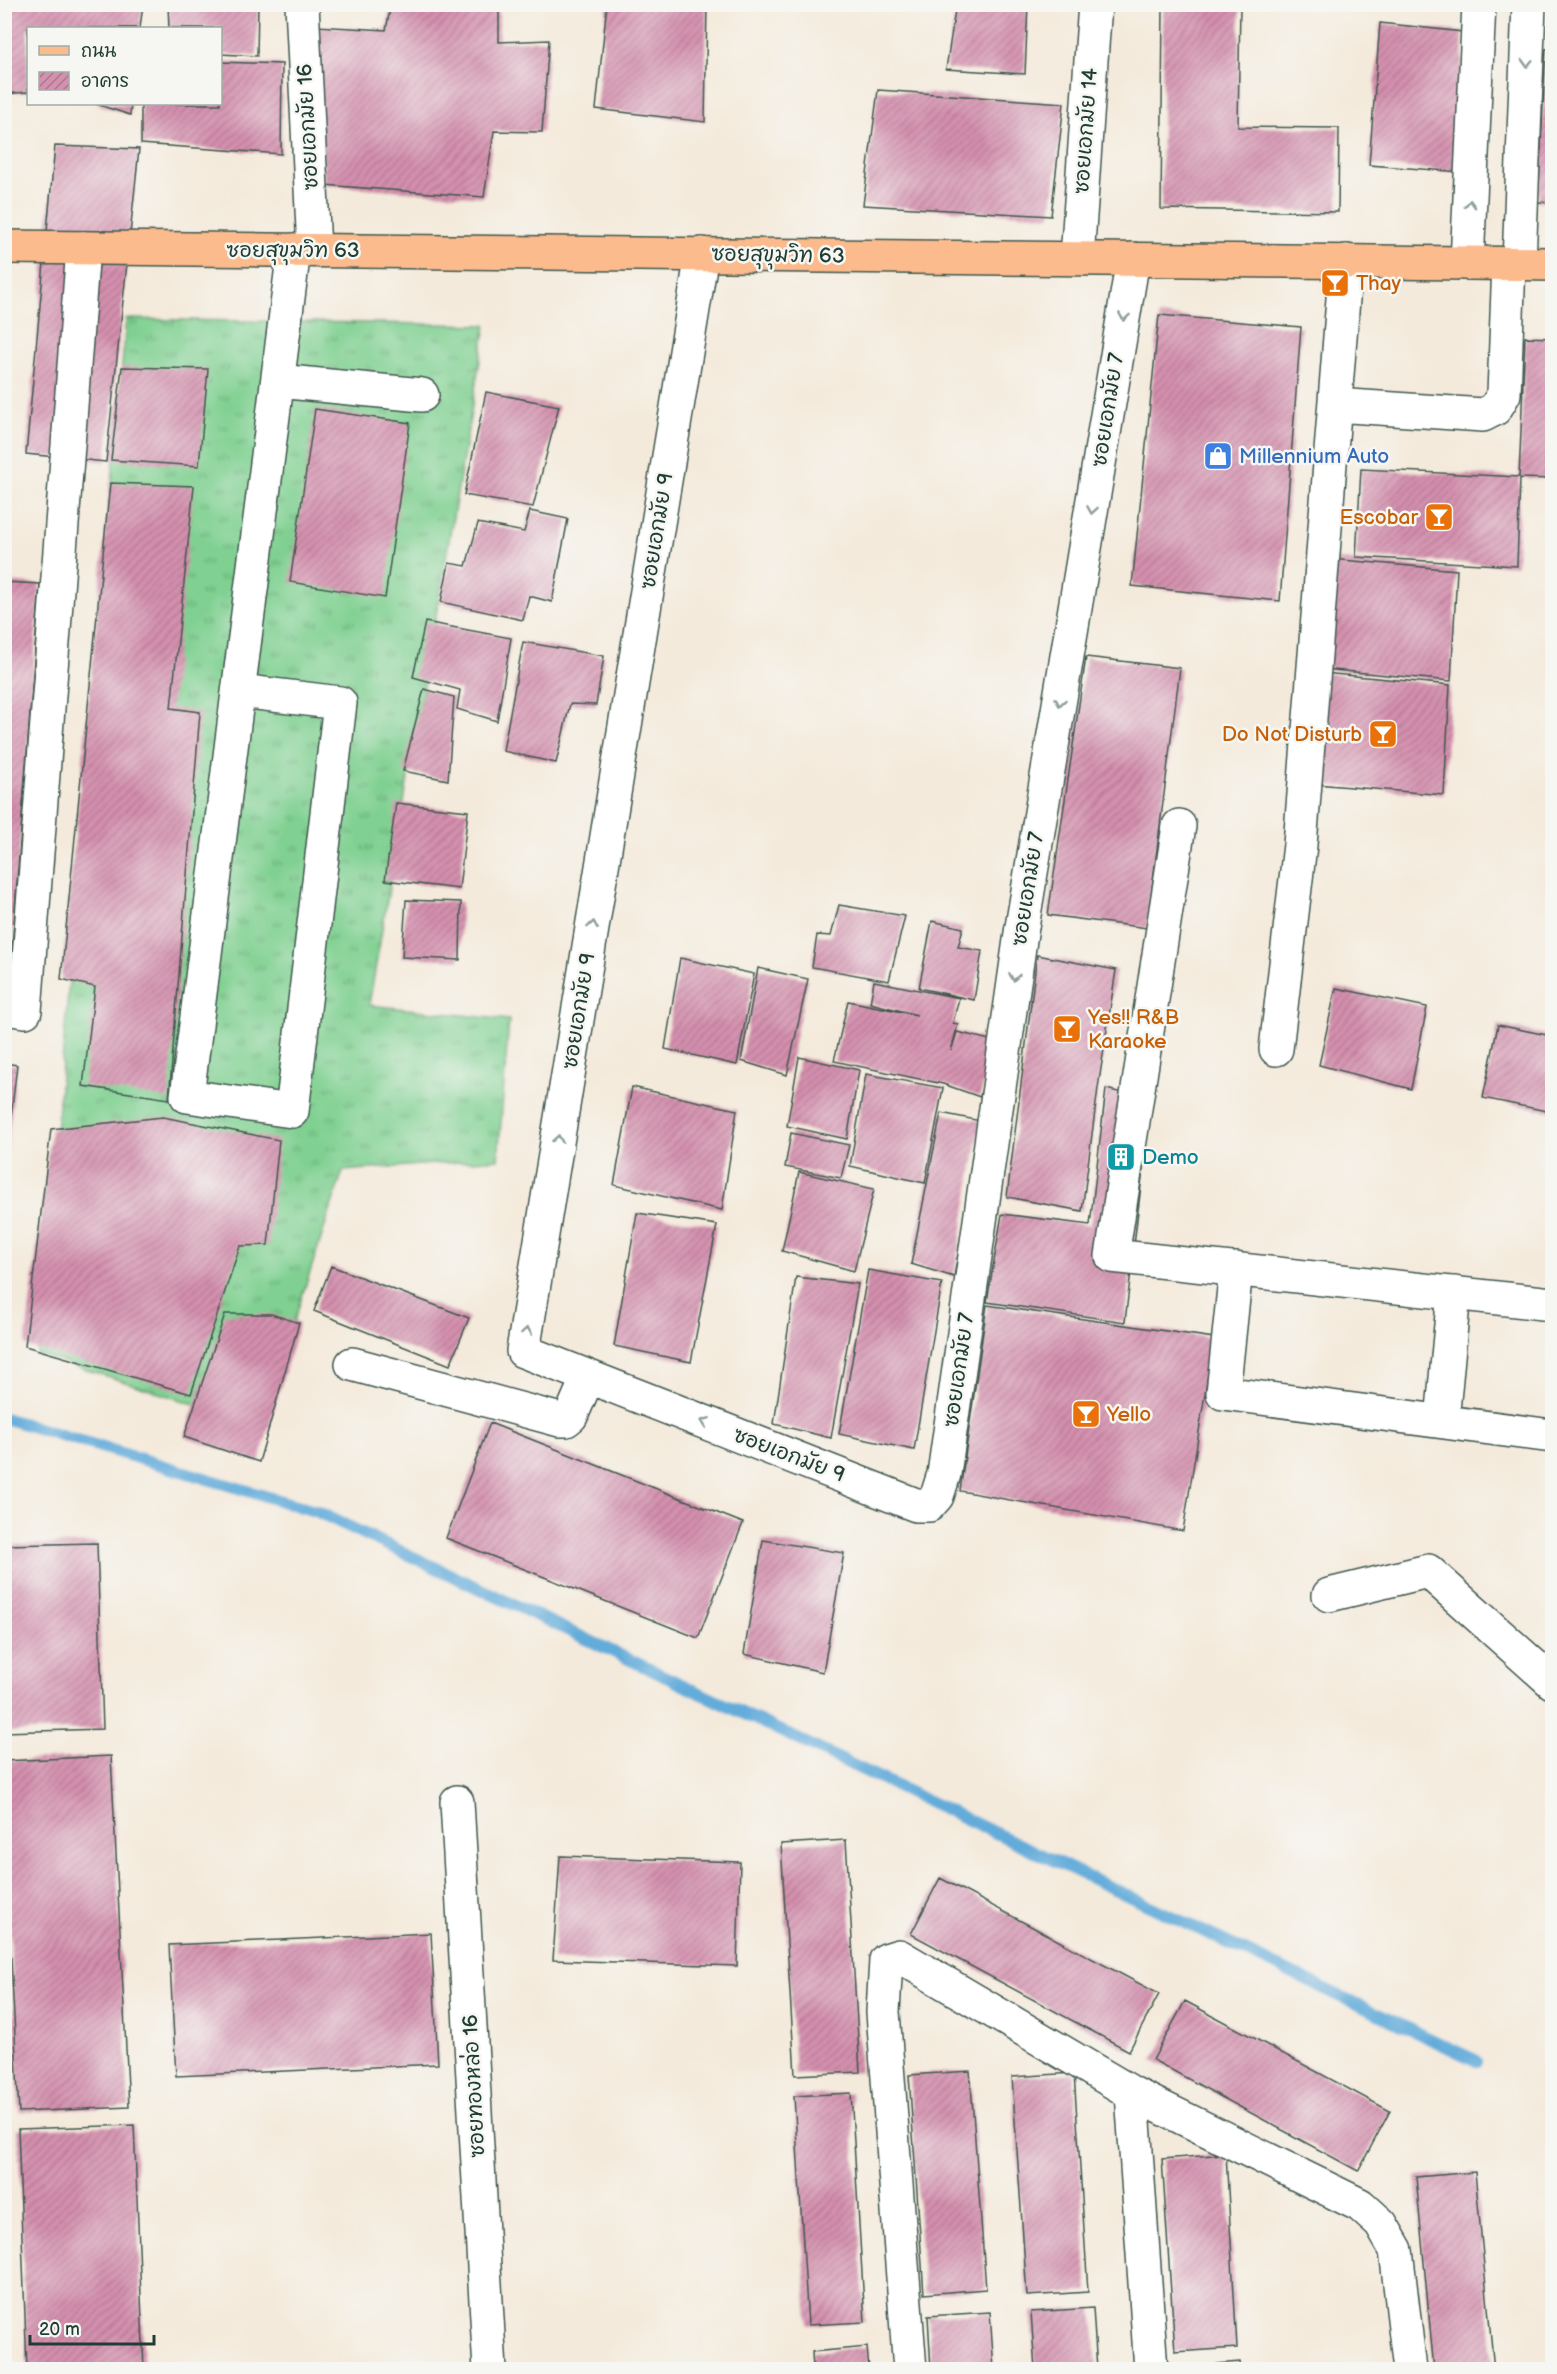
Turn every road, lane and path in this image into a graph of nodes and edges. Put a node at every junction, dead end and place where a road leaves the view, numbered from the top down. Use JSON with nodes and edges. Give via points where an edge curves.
{"nodes":[{"id":1,"x":302,"y":4,"type":"edge"},
{"id":2,"x":1095,"y":4,"type":"edge"},
{"id":3,"x":1479,"y":4,"type":"edge"},
{"id":4,"x":1529,"y":4,"type":"edge"},
{"id":5,"x":4,"y":247,"type":"edge"},
{"id":6,"x":83,"y":248,"type":"junction"},
{"id":7,"x":304,"y":250,"type":"junction"},
{"id":8,"x":702,"y":254,"type":"junction"},
{"id":9,"x":1077,"y":258,"type":"junction"},
{"id":10,"x":1133,"y":260,"type":"junction"},
{"id":11,"x":1346,"y":261,"type":"junction"},
{"id":12,"x":1467,"y":263,"type":"junction"},
{"id":13,"x":1514,"y":263,"type":"junction"},
{"id":14,"x":1552,"y":264,"type":"edge"},
{"id":15,"x":278,"y":381,"type":"junction"},
{"id":16,"x":422,"y":395,"type":"dead end"},
{"id":17,"x":1335,"y":405,"type":"junction"},
{"id":18,"x":239,"y":691,"type":"junction"},
{"id":19,"x":1179,"y":826,"type":"dead end"},
{"id":20,"x":4,"y":1008,"type":"edge"},
{"id":21,"x":1276,"y":1049,"type":"dead end"},
{"id":22,"x":1236,"y":1269,"type":"junction"},
{"id":23,"x":1454,"y":1293,"type":"junction"},
{"id":24,"x":1552,"y":1304,"type":"edge"},
{"id":25,"x":352,"y":1364,"type":"dead end"},
{"id":26,"x":588,"y":1377,"type":"junction"},
{"id":27,"x":1442,"y":1421,"type":"junction"},
{"id":28,"x":1552,"y":1436,"type":"edge"},
{"id":29,"x":916,"y":1505,"type":"joint"},
{"id":30,"x":1329,"y":1595,"type":"dead end"},
{"id":31,"x":1548,"y":1668,"type":"edge"},
{"id":32,"x":457,"y":1802,"type":"dead end"},
{"id":33,"x":1132,"y":2093,"type":"junction"},
{"id":34,"x":490,"y":2370,"type":"edge"},
{"id":35,"x":910,"y":2370,"type":"edge"},
{"id":36,"x":1151,"y":2370,"type":"edge"},
{"id":37,"x":1410,"y":2370,"type":"edge"}],
"edges":[{"from":1,"to":7,"type":"street","name":"ซอยเอกมัย 16"},
{"from":2,"to":9,"type":"street","name":"ซอยเอกมัย 14"},
{"from":12,"to":3,"type":"street","one_way":true},
{"from":4,"to":13,"type":"street","one_way":true},
{"from":5,"to":6,"type":"main road","name":"ซอยสุขุมวิท 63"},
{"from":6,"to":7,"type":"main road","name":"ซอยสุขุมวิท 63"},
{"from":6,"to":20,"type":"street","via":[[25,1011]]},
{"from":7,"to":8,"type":"main road","name":"ซอยสุขุมวิท 63"},
{"from":7,"to":15,"type":"street","name":"ซอยเอกมัย 16"},
{"from":8,"to":9,"type":"main road","name":"ซอยสุขุมวิท 63"},
{"from":26,"to":8,"type":"street","name":"ซอยเอกมัย 9","one_way":true,"via":[[524,1352]]},
{"from":9,"to":10,"type":"main road","name":"ซอยสุขุมวิท 63"},
{"from":10,"to":11,"type":"main road","name":"ซอยสุขุมวิท 63"},
{"from":10,"to":29,"type":"street","name":"ซอยเอกมัย 7","one_way":true,"via":[[1021,933],[944,1474],[937,1496],[929,1504]]},
{"from":11,"to":12,"type":"main road","name":"ซอยสุขุมวิท 63"},
{"from":11,"to":17,"type":"street"},
{"from":12,"to":13,"type":"main road","name":"ซอยสุขุมวิท 63"},
{"from":13,"to":14,"type":"main road","name":"ซอยสุขุมวิท 63"},
{"from":13,"to":17,"type":"street","via":[[1504,394],[1495,409],[1483,415]]},
{"from":15,"to":16,"type":"street"},
{"from":15,"to":18,"type":"street","name":"ซอยเอกมัย 16"},
{"from":17,"to":21,"type":"street","via":[[1300,845]]},
{"from":18,"to":18,"type":"street","name":"ซอยเอกมัย 16","via":[[187,1096],[292,1111],[340,703]]},
{"from":19,"to":22,"type":"street","via":[[1112,1256]]},
{"from":22,"to":23,"type":"street"},
{"from":22,"to":27,"type":"street","via":[[1223,1393]]},
{"from":23,"to":24,"type":"street"},
{"from":23,"to":27,"type":"street"},
{"from":25,"to":26,"type":"street","via":[[560,1420],[571,1416]]},
{"from":29,"to":26,"type":"street","name":"ซอยเอกมัย 9","one_way":true},
{"from":27,"to":28,"type":"street"},
{"from":30,"to":31,"type":"street","via":[[1428,1572]]},
{"from":32,"to":34,"type":"street","name":"ซอยทองหล่อ 16"},
{"from":33,"to":35,"type":"street","via":[[899,1956],[886,1960],[883,2012]]},
{"from":33,"to":36,"type":"street"},
{"from":33,"to":37,"type":"street","via":[[1360,2205],[1380,2224],[1396,2250]]}]}
